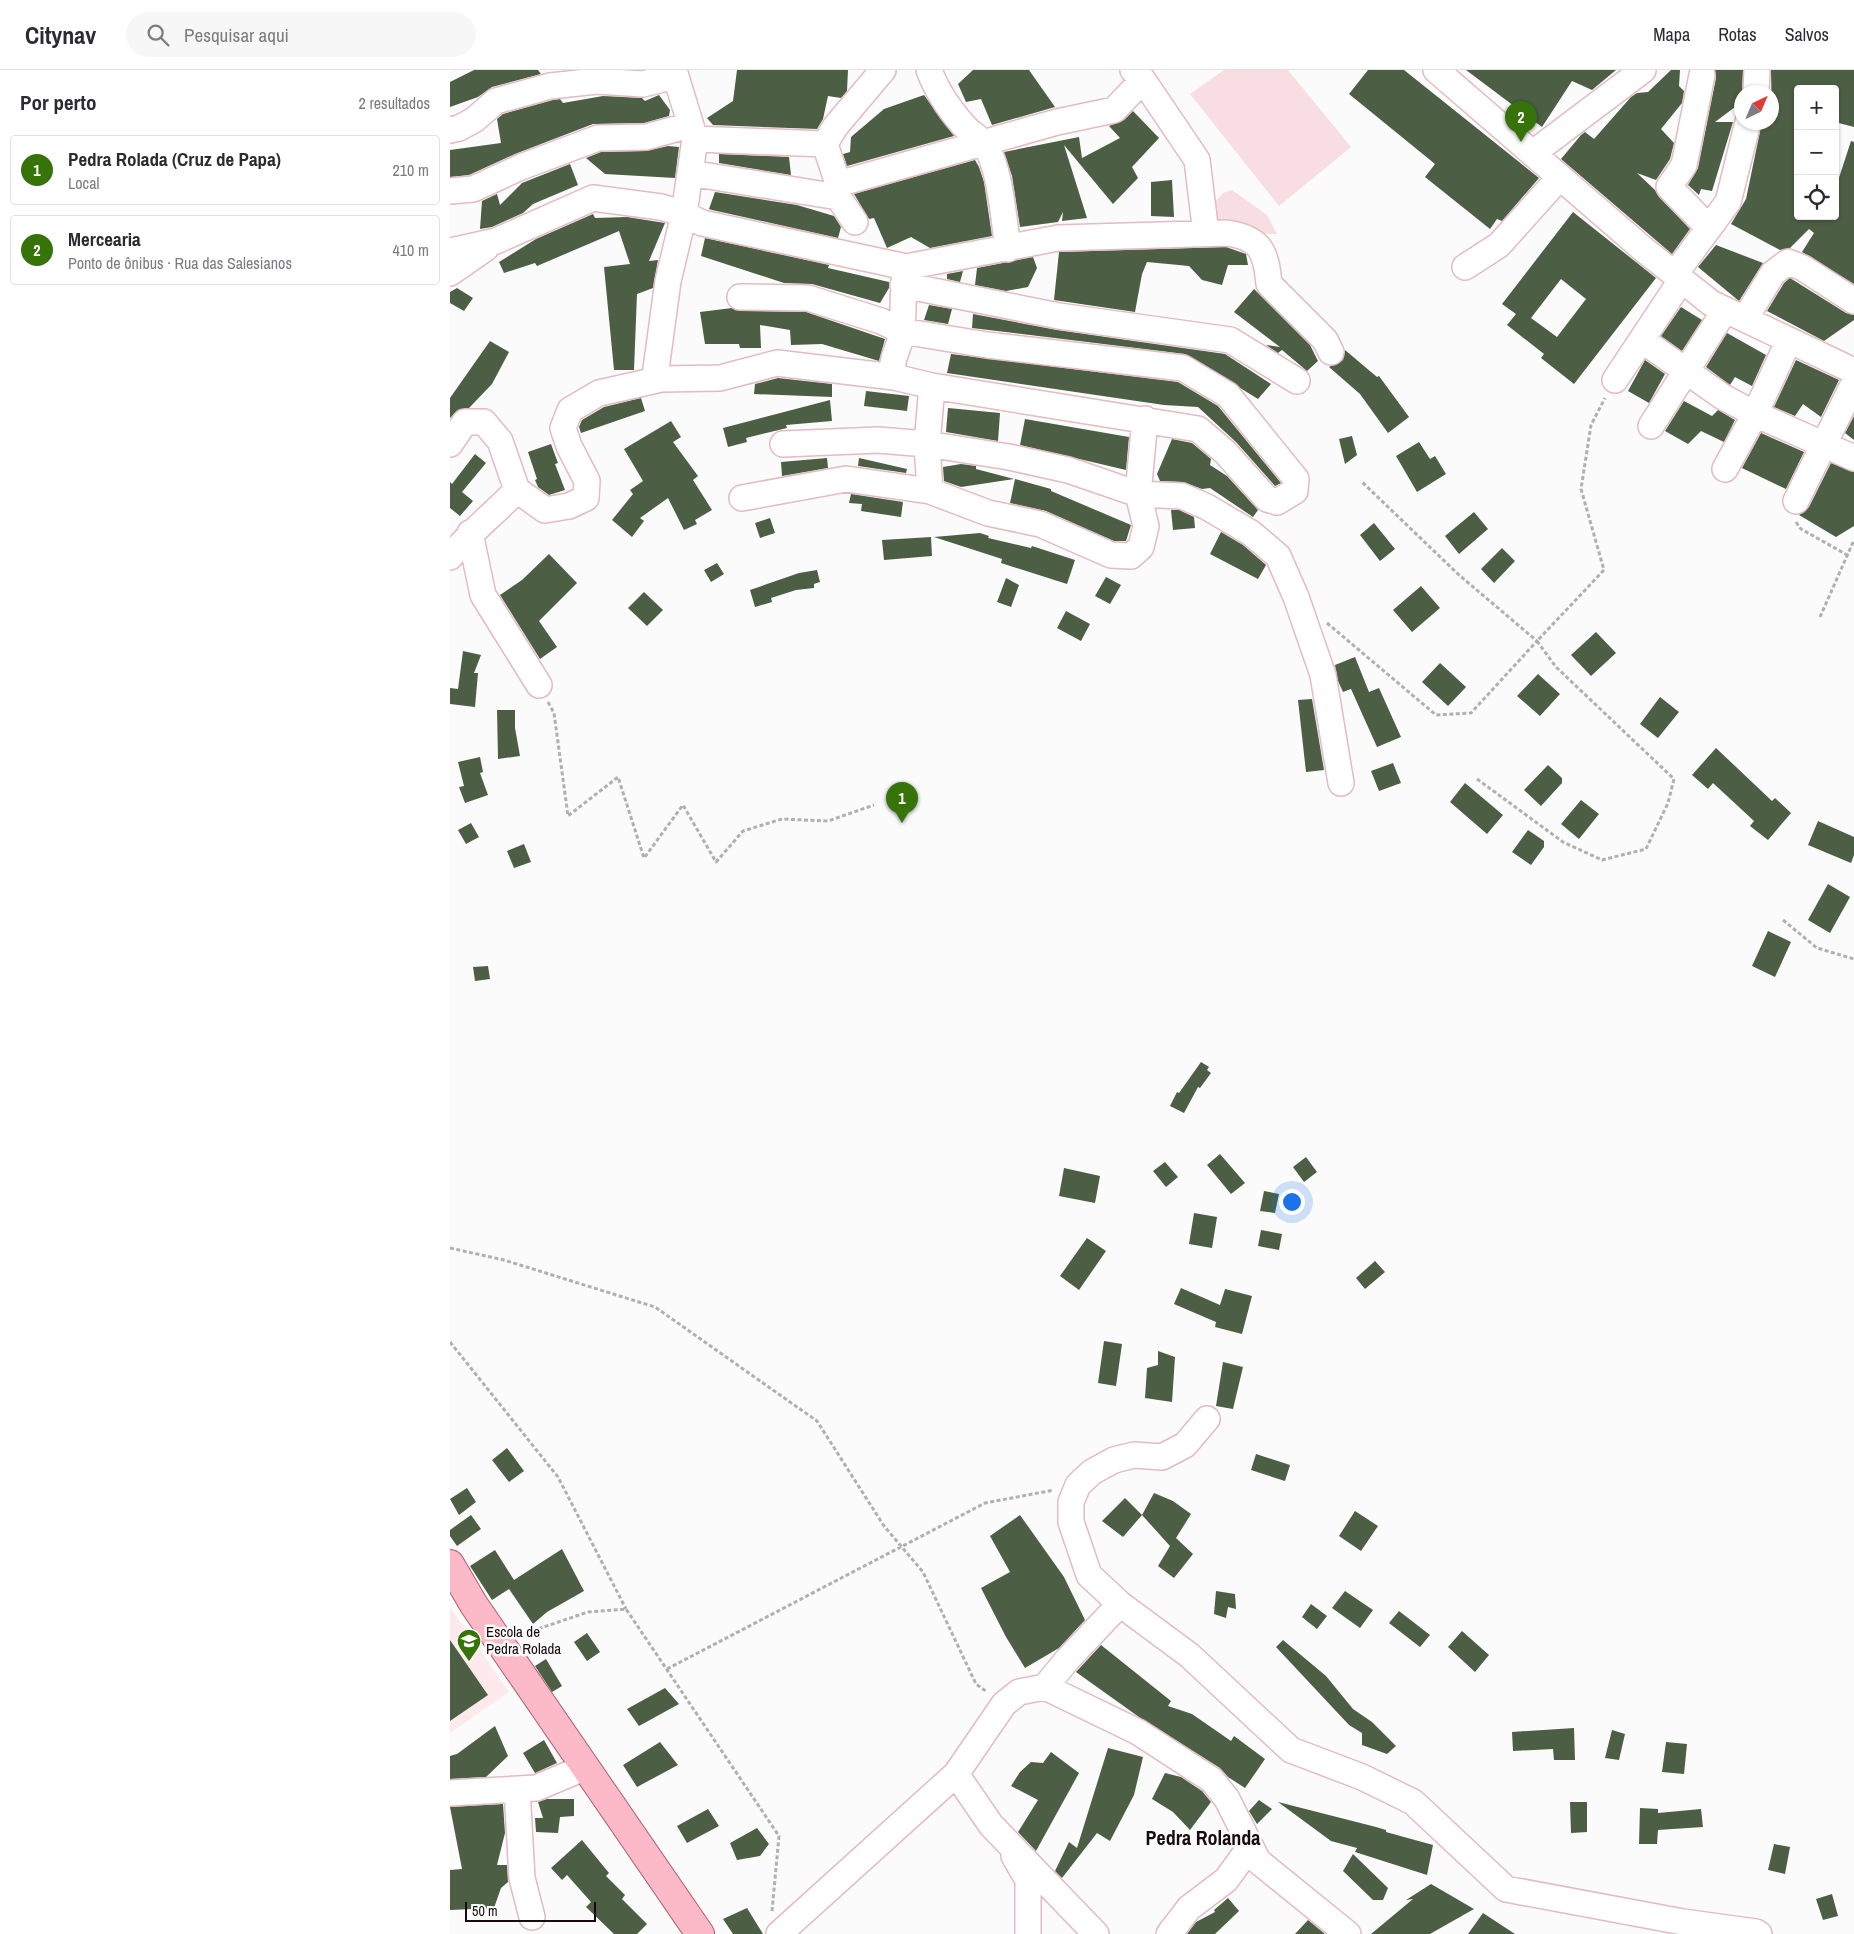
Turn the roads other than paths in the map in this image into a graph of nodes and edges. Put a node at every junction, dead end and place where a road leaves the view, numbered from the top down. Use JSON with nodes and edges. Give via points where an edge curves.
{"nodes":[{"id":1,"x":883,"y":70,"type":"edge"},
{"id":2,"x":929,"y":70,"type":"edge"},
{"id":3,"x":1436,"y":70,"type":"edge"},
{"id":4,"x":1642,"y":70,"type":"edge"},
{"id":5,"x":1757,"y":70,"type":"edge"},
{"id":6,"x":674,"y":73,"type":"edge"},
{"id":7,"x":1138,"y":75,"type":"edge"},
{"id":8,"x":1702,"y":75,"type":"dead end"},
{"id":9,"x":1756,"y":85,"type":"edge"},
{"id":10,"x":450,"y":130,"type":"edge"},
{"id":11,"x":1746,"y":130,"type":"edge"},
{"id":12,"x":693,"y":132,"type":"junction"},
{"id":13,"x":825,"y":144,"type":"junction"},
{"id":14,"x":984,"y":144,"type":"junction"},
{"id":15,"x":1533,"y":153,"type":"junction"},
{"id":16,"x":690,"y":173,"type":"junction"},
{"id":17,"x":1560,"y":177,"type":"junction"},
{"id":18,"x":838,"y":190,"type":"junction"},
{"id":19,"x":450,"y":191,"type":"edge"},
{"id":20,"x":684,"y":214,"type":"junction"},
{"id":21,"x":855,"y":222,"type":"dead end"},
{"id":22,"x":1709,"y":228,"type":"junction"},
{"id":23,"x":1206,"y":234,"type":"junction"},
{"id":24,"x":496,"y":241,"type":"junction"},
{"id":25,"x":1008,"y":249,"type":"junction"},
{"id":26,"x":450,"y":251,"type":"edge"},
{"id":27,"x":1465,"y":267,"type":"dead end"},
{"id":28,"x":450,"y":273,"type":"edge"},
{"id":29,"x":904,"y":276,"type":"junction"},
{"id":30,"x":1679,"y":277,"type":"junction"},
{"id":31,"x":740,"y":297,"type":"dead end"},
{"id":32,"x":1854,"y":301,"type":"edge"},
{"id":33,"x":1735,"y":315,"type":"junction"},
{"id":34,"x":902,"y":332,"type":"junction"},
{"id":35,"x":1642,"y":340,"type":"junction"},
{"id":36,"x":1789,"y":340,"type":"junction"},
{"id":37,"x":1331,"y":352,"type":"dead end"},
{"id":38,"x":1854,"y":371,"type":"edge"},
{"id":39,"x":1686,"y":372,"type":"junction"},
{"id":40,"x":894,"y":377,"type":"junction"},
{"id":41,"x":661,"y":379,"type":"junction"},
{"id":42,"x":1615,"y":380,"type":"road end"},
{"id":43,"x":1297,"y":381,"type":"dead end"},
{"id":44,"x":1854,"y":384,"type":"edge"},
{"id":45,"x":932,"y":386,"type":"junction"},
{"id":46,"x":1755,"y":414,"type":"junction"},
{"id":47,"x":1145,"y":420,"type":"junction"},
{"id":48,"x":1652,"y":426,"type":"dead end"},
{"id":49,"x":450,"y":444,"type":"edge"},
{"id":50,"x":783,"y":444,"type":"dead end"},
{"id":51,"x":927,"y":444,"type":"junction"},
{"id":52,"x":1824,"y":444,"type":"junction"},
{"id":53,"x":1854,"y":458,"type":"edge"},
{"id":54,"x":1725,"y":469,"type":"dead end"},
{"id":55,"x":518,"y":490,"type":"junction"},
{"id":56,"x":930,"y":491,"type":"junction"},
{"id":57,"x":1138,"y":494,"type":"junction"},
{"id":58,"x":742,"y":498,"type":"dead end"},
{"id":59,"x":1796,"y":501,"type":"road end"},
{"id":60,"x":470,"y":533,"type":"junction"},
{"id":61,"x":450,"y":557,"type":"edge"},
{"id":62,"x":539,"y":685,"type":"road end"},
{"id":63,"x":1341,"y":783,"type":"dead end"},
{"id":64,"x":1207,"y":1419,"type":"dead end"},
{"id":65,"x":450,"y":1564,"type":"edge"},
{"id":66,"x":1120,"y":1604,"type":"junction"},
{"id":67,"x":1045,"y":1687,"type":"junction"},
{"id":68,"x":586,"y":1767,"type":"junction"},
{"id":69,"x":956,"y":1774,"type":"junction"},
{"id":70,"x":517,"y":1789,"type":"junction"},
{"id":71,"x":450,"y":1793,"type":"edge"},
{"id":72,"x":1004,"y":1838,"type":"junction"},
{"id":73,"x":1250,"y":1847,"type":"junction"},
{"id":74,"x":532,"y":1917,"type":"dead end"},
{"id":75,"x":775,"y":1924,"type":"edge"},
{"id":76,"x":700,"y":1934,"type":"edge"},
{"id":77,"x":1028,"y":1934,"type":"edge"},
{"id":78,"x":1096,"y":1934,"type":"edge"},
{"id":79,"x":1169,"y":1934,"type":"edge"},
{"id":80,"x":1348,"y":1934,"type":"edge"},
{"id":81,"x":1759,"y":1934,"type":"edge"}],
"edges":[{"from":1,"to":13,"type":"street","via":[[835,127]]},
{"from":2,"to":14,"type":"street","via":[[948,105]]},
{"from":3,"to":15,"type":"street"},
{"from":4,"to":15,"type":"street"},
{"from":5,"to":9,"type":"street"},
{"from":6,"to":10,"type":"street","via":[[643,84],[597,81],[550,86],[496,101],[474,120]]},
{"from":6,"to":12,"type":"street"},
{"from":7,"to":14,"type":"street","via":[[1114,110],[1057,122]]},
{"from":7,"to":23,"type":"street","via":[[1197,160]]},
{"from":8,"to":22,"type":"street","via":[[1684,165],[1669,187]]},
{"from":11,"to":22,"type":"street","via":[[1728,202]]},
{"from":12,"to":13,"type":"street"},
{"from":12,"to":16,"type":"street"},
{"from":12,"to":19,"type":"street","via":[[646,138],[598,138],[473,189]]},
{"from":13,"to":18,"type":"street"},
{"from":14,"to":18,"type":"street"},
{"from":14,"to":25,"type":"street","via":[[994,164]]},
{"from":15,"to":17,"type":"street"},
{"from":16,"to":18,"type":"street"},
{"from":16,"to":20,"type":"street"},
{"from":17,"to":27,"type":"street","via":[[1499,245]]},
{"from":17,"to":30,"type":"street"},
{"from":18,"to":21,"type":"street"},
{"from":20,"to":24,"type":"street","via":[[661,206],[593,198]]},
{"from":20,"to":29,"type":"street","via":[[702,223]]},
{"from":20,"to":41,"type":"street","via":[[668,281],[656,370]]},
{"from":22,"to":30,"type":"street"},
{"from":23,"to":25,"type":"street","via":[[1058,238]]},
{"from":23,"to":37,"type":"street","via":[[1240,235],[1254,242],[1267,260],[1269,284],[1325,340]]},
{"from":24,"to":26,"type":"street"},
{"from":24,"to":28,"type":"street"},
{"from":25,"to":29,"type":"street"},
{"from":29,"to":34,"type":"street"},
{"from":29,"to":43,"type":"street","via":[[1059,316],[1230,340]]},
{"from":30,"to":33,"type":"street","via":[[1711,303]]},
{"from":30,"to":35,"type":"street"},
{"from":31,"to":34,"type":"street","via":[[808,298],[881,321]]},
{"from":32,"to":33,"type":"street","via":[[1788,262],[1773,273]]},
{"from":33,"to":36,"type":"street"},
{"from":33,"to":39,"type":"street"},
{"from":34,"to":40,"type":"street","via":[[891,364]]},
{"from":34,"to":47,"type":"street","via":[[1183,368],[1228,395],[1296,479],[1295,491],[1277,502],[1267,499],[1225,452],[1198,429]]},
{"from":35,"to":39,"type":"street"},
{"from":35,"to":42,"type":"street"},
{"from":36,"to":38,"type":"street"},
{"from":36,"to":46,"type":"street"},
{"from":39,"to":46,"type":"street"},
{"from":39,"to":48,"type":"street"},
{"from":40,"to":41,"type":"street","via":[[777,363],[720,378]]},
{"from":40,"to":45,"type":"street"},
{"from":41,"to":55,"type":"street","via":[[599,393],[570,410],[562,428],[587,481],[586,498],[569,506],[546,510]]},
{"from":44,"to":52,"type":"street"},
{"from":45,"to":47,"type":"street"},
{"from":45,"to":51,"type":"street"},
{"from":46,"to":52,"type":"street"},
{"from":46,"to":54,"type":"street"},
{"from":47,"to":57,"type":"street"},
{"from":49,"to":55,"type":"street","via":[[465,422],[484,422],[500,440]]},
{"from":50,"to":51,"type":"street","via":[[878,440]]},
{"from":51,"to":56,"type":"street"},
{"from":51,"to":57,"type":"street","via":[[1068,470]]},
{"from":52,"to":53,"type":"street"},
{"from":52,"to":59,"type":"street"},
{"from":55,"to":60,"type":"street"},
{"from":56,"to":57,"type":"street","via":[[988,513],[1040,524],[1111,555],[1132,556],[1141,547],[1146,526]]},
{"from":56,"to":58,"type":"street","via":[[846,479]]},
{"from":57,"to":63,"type":"street","via":[[1182,496],[1251,532],[1278,556],[1323,675]]},
{"from":60,"to":61,"type":"street"},
{"from":60,"to":62,"type":"street","via":[[483,595]]},
{"from":64,"to":66,"type":"street","via":[[1185,1445],[1162,1457],[1134,1455],[1114,1460],[1092,1472],[1078,1485],[1071,1502],[1071,1522],[1083,1557],[1090,1575]]},
{"from":65,"to":68,"type":"main road"},
{"from":66,"to":67,"type":"street"},
{"from":66,"to":81,"type":"street","via":[[1190,1655],[1291,1750],[1413,1802],[1506,1889]]},
{"from":67,"to":69,"type":"street","via":[[1019,1692],[1004,1704]]},
{"from":67,"to":73,"type":"street","via":[[1138,1732],[1212,1780],[1227,1799]]},
{"from":68,"to":70,"type":"street","via":[[536,1788]]},
{"from":68,"to":76,"type":"main road"},
{"from":69,"to":72,"type":"street","via":[[991,1825]]},
{"from":69,"to":75,"type":"street"},
{"from":70,"to":71,"type":"street"},
{"from":70,"to":74,"type":"street","via":[[522,1878]]},
{"from":72,"to":77,"type":"street","via":[[1028,1880]]},
{"from":72,"to":78,"type":"street"},
{"from":73,"to":79,"type":"street","via":[[1226,1880],[1189,1908]]},
{"from":73,"to":80,"type":"street","via":[[1258,1861]]}]}
